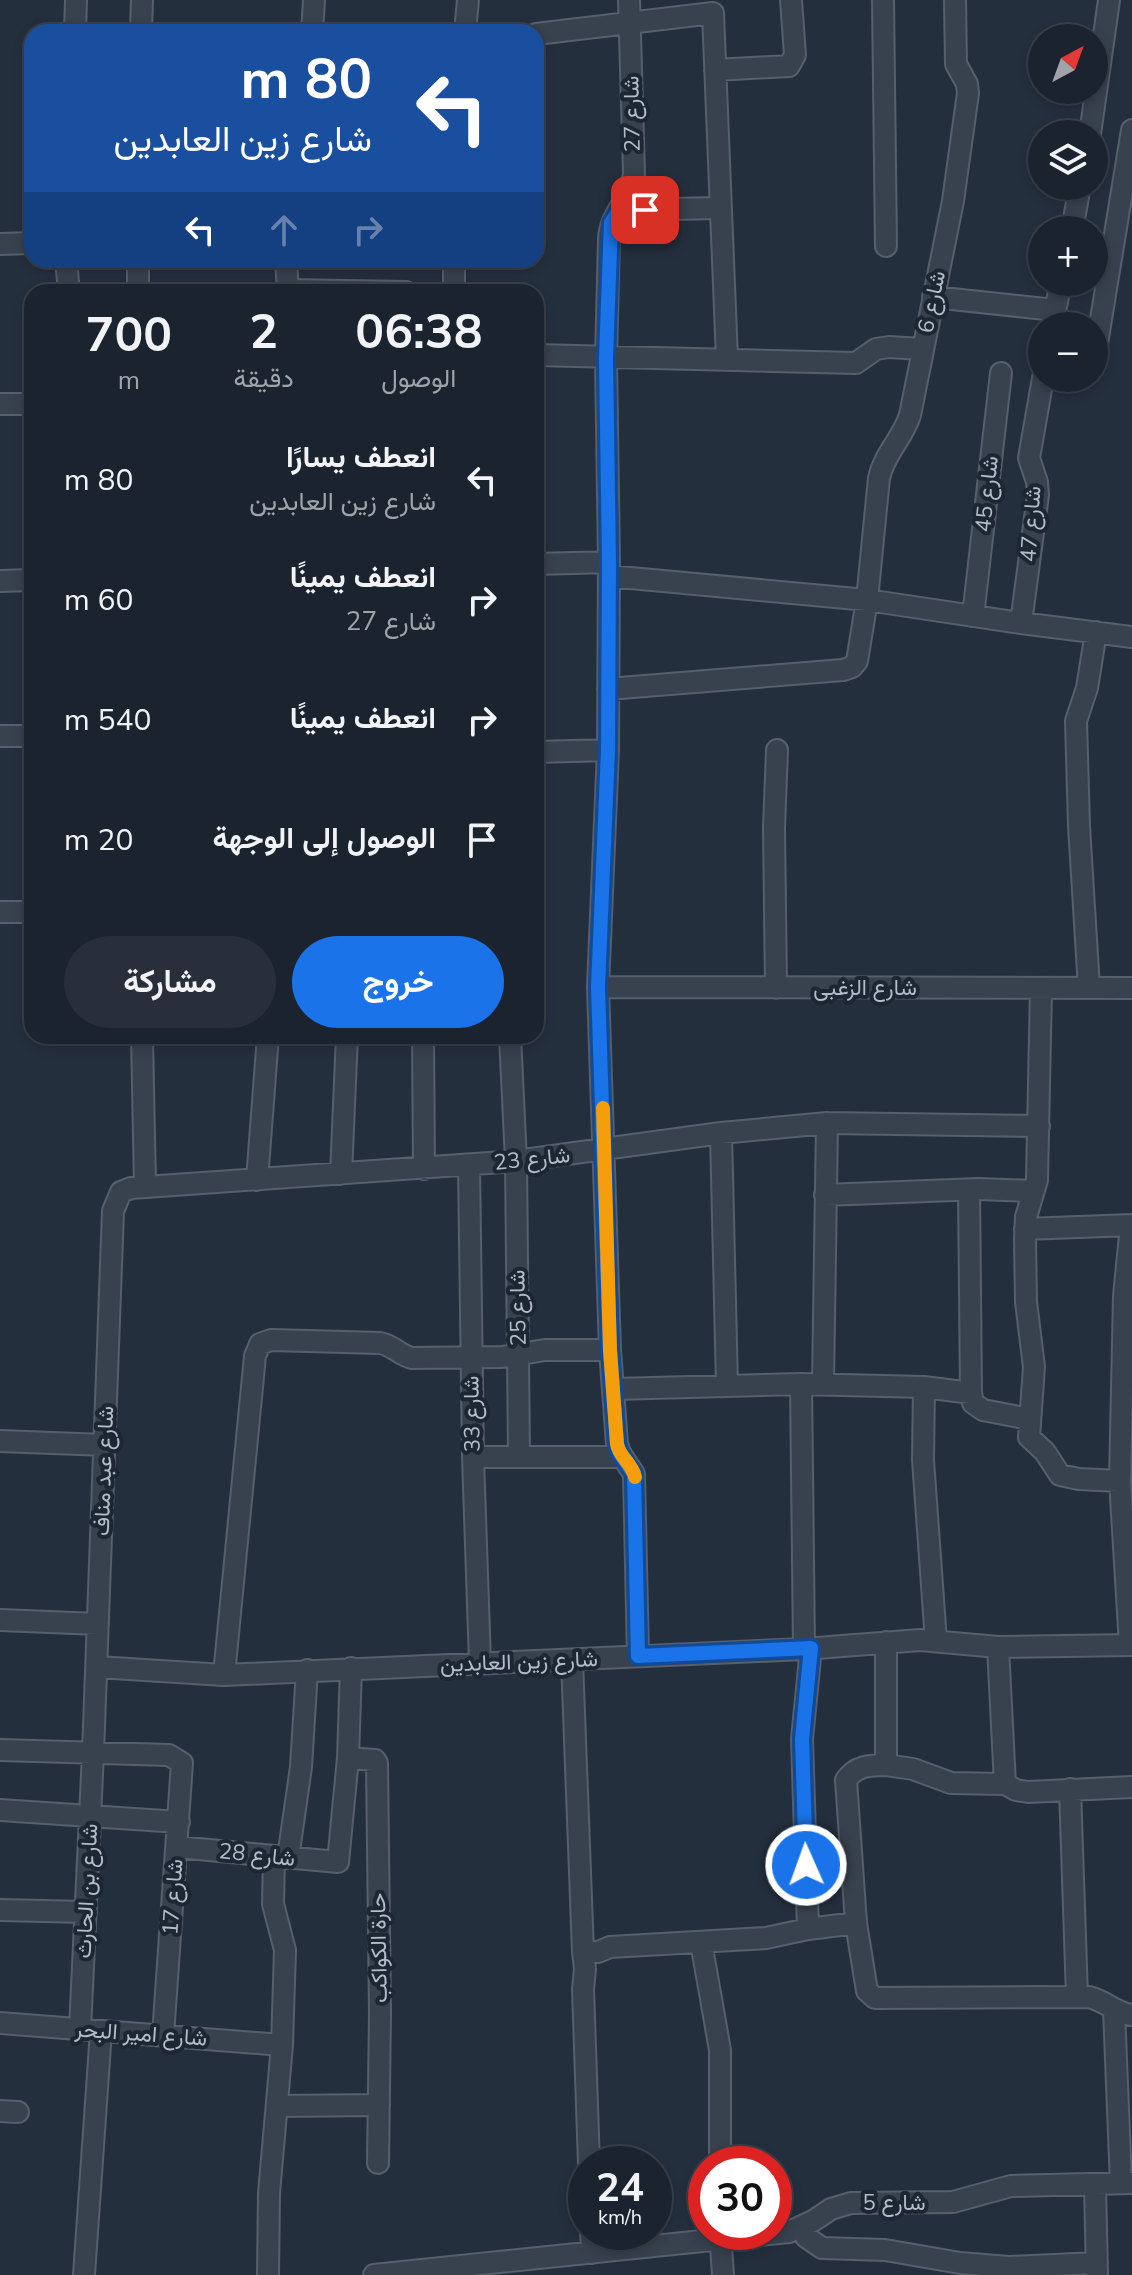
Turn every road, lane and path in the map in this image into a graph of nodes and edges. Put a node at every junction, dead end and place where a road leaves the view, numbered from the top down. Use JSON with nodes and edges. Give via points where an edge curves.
{"nodes":[{"id":1,"x":76,"y":0,"type":"edge"},
{"id":2,"x":142,"y":0,"type":"edge"},
{"id":3,"x":314,"y":0,"type":"edge"},
{"id":4,"x":468,"y":0,"type":"edge"},
{"id":5,"x":629,"y":0,"type":"edge"},
{"id":6,"x":791,"y":0,"type":"edge"},
{"id":7,"x":883,"y":0,"type":"edge"},
{"id":8,"x":955,"y":0,"type":"edge"},
{"id":9,"x":1109,"y":0,"type":"edge"},
{"id":10,"x":712,"y":6,"type":"edge"},
{"id":11,"x":630,"y":22,"type":"junction"},
{"id":12,"x":75,"y":24,"type":"edge"},
{"id":13,"x":141,"y":24,"type":"edge"},
{"id":14,"x":312,"y":24,"type":"edge"},
{"id":15,"x":466,"y":24,"type":"edge"},
{"id":16,"x":544,"y":33,"type":"edge"},
{"id":17,"x":715,"y":70,"type":"junction"},
{"id":18,"x":1092,"y":120,"type":"edge"},
{"id":19,"x":1132,"y":130,"type":"edge"},
{"id":20,"x":721,"y":208,"type":"junction"},
{"id":21,"x":619,"y":210,"type":"junction"},
{"id":22,"x":24,"y":243,"type":"edge"},
{"id":23,"x":0,"y":244,"type":"edge"},
{"id":24,"x":886,"y":246,"type":"dead end"},
{"id":25,"x":933,"y":297,"type":"junction"},
{"id":26,"x":1102,"y":312,"type":"edge"},
{"id":27,"x":1028,"y":313,"type":"edge"},
{"id":28,"x":922,"y":349,"type":"junction"},
{"id":29,"x":544,"y":355,"type":"edge"},
{"id":30,"x":606,"y":358,"type":"junction"},
{"id":31,"x":727,"y":359,"type":"junction"},
{"id":32,"x":1001,"y":373,"type":"dead end"},
{"id":33,"x":1041,"y":392,"type":"edge"},
{"id":34,"x":0,"y":404,"type":"edge"},
{"id":35,"x":24,"y":404,"type":"edge"},
{"id":36,"x":544,"y":565,"type":"edge"},
{"id":37,"x":609,"y":569,"type":"junction"},
{"id":38,"x":24,"y":580,"type":"edge"},
{"id":39,"x":0,"y":581,"type":"edge"},
{"id":40,"x":867,"y":600,"type":"junction"},
{"id":41,"x":973,"y":616,"type":"junction"},
{"id":42,"x":1021,"y":623,"type":"junction"},
{"id":43,"x":1096,"y":632,"type":"junction"},
{"id":44,"x":1132,"y":637,"type":"edge"},
{"id":45,"x":608,"y":689,"type":"junction"},
{"id":46,"x":0,"y":736,"type":"edge"},
{"id":47,"x":24,"y":736,"type":"edge"},
{"id":48,"x":608,"y":750,"type":"junction"},
{"id":49,"x":777,"y":750,"type":"dead end"},
{"id":50,"x":544,"y":752,"type":"edge"},
{"id":51,"x":0,"y":912,"type":"edge"},
{"id":52,"x":24,"y":912,"type":"edge"},
{"id":53,"x":598,"y":987,"type":"junction"},
{"id":54,"x":776,"y":988,"type":"junction"},
{"id":55,"x":1041,"y":988,"type":"junction"},
{"id":56,"x":1089,"y":988,"type":"junction"},
{"id":57,"x":1132,"y":988,"type":"edge"},
{"id":58,"x":142,"y":1044,"type":"edge"},
{"id":59,"x":267,"y":1044,"type":"edge"},
{"id":60,"x":347,"y":1044,"type":"edge"},
{"id":61,"x":423,"y":1044,"type":"edge"},
{"id":62,"x":510,"y":1044,"type":"edge"},
{"id":63,"x":827,"y":1123,"type":"junction"},
{"id":64,"x":1039,"y":1126,"type":"junction"},
{"id":65,"x":721,"y":1133,"type":"junction"},
{"id":66,"x":604,"y":1151,"type":"junction"},
{"id":67,"x":516,"y":1161,"type":"junction"},
{"id":68,"x":469,"y":1165,"type":"junction"},
{"id":69,"x":424,"y":1169,"type":"junction"},
{"id":70,"x":341,"y":1174,"type":"junction"},
{"id":71,"x":257,"y":1180,"type":"junction"},
{"id":72,"x":145,"y":1187,"type":"junction"},
{"id":73,"x":969,"y":1191,"type":"junction"},
{"id":74,"x":1033,"y":1191,"type":"junction"},
{"id":75,"x":121,"y":1192,"type":"joint"},
{"id":76,"x":825,"y":1195,"type":"junction"},
{"id":77,"x":1131,"y":1225,"type":"edge"},
{"id":78,"x":1025,"y":1229,"type":"junction"},
{"id":79,"x":610,"y":1350,"type":"junction"},
{"id":80,"x":518,"y":1354,"type":"junction"},
{"id":81,"x":471,"y":1357,"type":"junction"},
{"id":82,"x":801,"y":1384,"type":"junction"},
{"id":83,"x":823,"y":1384,"type":"junction"},
{"id":84,"x":727,"y":1386,"type":"junction"},
{"id":85,"x":924,"y":1387,"type":"junction"},
{"id":86,"x":614,"y":1389,"type":"junction"},
{"id":87,"x":971,"y":1393,"type":"junction"},
{"id":88,"x":1029,"y":1419,"type":"junction"},
{"id":89,"x":0,"y":1441,"type":"edge"},
{"id":90,"x":105,"y":1445,"type":"junction"},
{"id":91,"x":519,"y":1455,"type":"junction"},
{"id":92,"x":473,"y":1457,"type":"junction"},
{"id":93,"x":622,"y":1457,"type":"junction"},
{"id":94,"x":1120,"y":1481,"type":"junction"},
{"id":95,"x":0,"y":1620,"type":"edge"},
{"id":96,"x":98,"y":1624,"type":"junction"},
{"id":97,"x":936,"y":1641,"type":"junction"},
{"id":98,"x":886,"y":1642,"type":"junction"},
{"id":99,"x":1131,"y":1645,"type":"edge"},
{"id":100,"x":998,"y":1647,"type":"junction"},
{"id":101,"x":808,"y":1649,"type":"junction"},
{"id":102,"x":638,"y":1656,"type":"junction"},
{"id":103,"x":572,"y":1660,"type":"junction"},
{"id":104,"x":480,"y":1663,"type":"junction"},
{"id":105,"x":97,"y":1667,"type":"junction"},
{"id":106,"x":351,"y":1668,"type":"junction"},
{"id":107,"x":307,"y":1670,"type":"junction"},
{"id":108,"x":224,"y":1675,"type":"junction"},
{"id":109,"x":0,"y":1750,"type":"edge"},
{"id":110,"x":93,"y":1753,"type":"junction"},
{"id":111,"x":348,"y":1758,"type":"junction"},
{"id":112,"x":886,"y":1765,"type":"junction"},
{"id":113,"x":1005,"y":1784,"type":"junction"},
{"id":114,"x":1132,"y":1787,"type":"edge"},
{"id":115,"x":1070,"y":1789,"type":"junction"},
{"id":116,"x":0,"y":1810,"type":"edge"},
{"id":117,"x":91,"y":1817,"type":"junction"},
{"id":118,"x":179,"y":1822,"type":"junction"},
{"id":119,"x":177,"y":1847,"type":"junction"},
{"id":120,"x":281,"y":1858,"type":"junction"},
{"id":121,"x":0,"y":1910,"type":"edge"},
{"id":122,"x":86,"y":1912,"type":"junction"},
{"id":123,"x":856,"y":1923,"type":"junction"},
{"id":124,"x":808,"y":1929,"type":"junction"},
{"id":125,"x":701,"y":1942,"type":"junction"},
{"id":126,"x":583,"y":1952,"type":"junction"},
{"id":127,"x":1077,"y":1997,"type":"junction"},
{"id":128,"x":1123,"y":2013,"type":"edge"},
{"id":129,"x":0,"y":2023,"type":"edge"},
{"id":130,"x":80,"y":2030,"type":"junction"},
{"id":131,"x":101,"y":2031,"type":"junction"},
{"id":132,"x":163,"y":2036,"type":"junction"},
{"id":133,"x":282,"y":2045,"type":"junction"},
{"id":134,"x":379,"y":2105,"type":"junction"},
{"id":135,"x":277,"y":2106,"type":"junction"},
{"id":136,"x":588,"y":2146,"type":"edge"},
{"id":137,"x":720,"y":2146,"type":"edge"},
{"id":138,"x":378,"y":2163,"type":"dead end"},
{"id":139,"x":1127,"y":2183,"type":"edge"},
{"id":140,"x":1095,"y":2184,"type":"junction"},
{"id":141,"x":802,"y":2227,"type":"junction"},
{"id":142,"x":792,"y":2231,"type":"edge"},
{"id":143,"x":688,"y":2240,"type":"edge"},
{"id":144,"x":590,"y":2250,"type":"edge"},
{"id":145,"x":721,"y":2250,"type":"edge"},
{"id":146,"x":590,"y":2253,"type":"junction"},
{"id":147,"x":1097,"y":2269,"type":"edge"},
{"id":148,"x":405,"y":2274,"type":"edge"},
{"id":149,"x":84,"y":2275,"type":"edge"},
{"id":150,"x":268,"y":2275,"type":"edge"},
{"id":151,"x":374,"y":2275,"type":"edge"},
{"id":152,"x":588,"y":2275,"type":"edge"},
{"id":153,"x":723,"y":2275,"type":"edge"}],
"edges":[{"from":1,"to":12,"type":"street"},
{"from":2,"to":13,"type":"street"},
{"from":3,"to":14,"type":"street"},
{"from":4,"to":15,"type":"street"},
{"from":5,"to":11,"type":"street","name":"شارع 27"},
{"from":6,"to":17,"type":"street","via":[[795,55],[789,66]]},
{"from":7,"to":24,"type":"street"},
{"from":8,"to":25,"type":"street","name":"شارع 6","via":[[956,64],[968,93]]},
{"from":9,"to":18,"type":"street"},
{"from":10,"to":11,"type":"street"},
{"from":10,"to":17,"type":"street"},
{"from":11,"to":16,"type":"street"},
{"from":11,"to":21,"type":"street","name":"شارع 27","via":[[634,174]]},
{"from":17,"to":20,"type":"street"},
{"from":19,"to":26,"type":"street"},
{"from":20,"to":21,"type":"street"},
{"from":20,"to":31,"type":"street"},
{"from":21,"to":30,"type":"street","name":"شارع 27","via":[[609,231]]},
{"from":22,"to":23,"type":"street"},
{"from":25,"to":27,"type":"street"},
{"from":25,"to":28,"type":"street","name":"شارع 6"},
{"from":28,"to":31,"type":"street","via":[[876,349],[856,363]]},
{"from":28,"to":40,"type":"street","name":"شارع 6","via":[[907,425],[879,478]]},
{"from":29,"to":30,"type":"street"},
{"from":30,"to":31,"type":"street"},
{"from":30,"to":37,"type":"street","name":"شارع 27"},
{"from":32,"to":41,"type":"street","name":"شارع 45"},
{"from":33,"to":42,"type":"street","name":"شارع 47","via":[[1029,458],[1038,495]]},
{"from":34,"to":35,"type":"street"},
{"from":36,"to":37,"type":"street"},
{"from":37,"to":40,"type":"street"},
{"from":37,"to":45,"type":"street","name":"شارع 27"},
{"from":38,"to":39,"type":"street"},
{"from":40,"to":41,"type":"street"},
{"from":40,"to":45,"type":"street","name":"شارع 6","via":[[857,661],[847,669]]},
{"from":41,"to":42,"type":"street"},
{"from":42,"to":43,"type":"street"},
{"from":43,"to":44,"type":"street"},
{"from":43,"to":56,"type":"street","via":[[1076,721]]},
{"from":45,"to":48,"type":"street","name":"شارع 27"},
{"from":46,"to":47,"type":"street"},
{"from":48,"to":50,"type":"street"},
{"from":48,"to":53,"type":"street","name":"شارع 27"},
{"from":49,"to":54,"type":"street"},
{"from":51,"to":52,"type":"street"},
{"from":53,"to":54,"type":"street","name":"شارع الزغبى"},
{"from":53,"to":66,"type":"street","name":"شارع 27"},
{"from":54,"to":55,"type":"street","name":"شارع الزغبى"},
{"from":55,"to":56,"type":"street","name":"شارع الزغبى"},
{"from":55,"to":64,"type":"street"},
{"from":56,"to":57,"type":"street","name":"شارع الزغبى"},
{"from":58,"to":72,"type":"street"},
{"from":59,"to":71,"type":"street"},
{"from":60,"to":70,"type":"street"},
{"from":61,"to":69,"type":"street"},
{"from":62,"to":67,"type":"street","name":"شارع 25"},
{"from":63,"to":64,"type":"street","name":"شارع 23"},
{"from":63,"to":65,"type":"street","name":"شارع 23"},
{"from":63,"to":76,"type":"street"},
{"from":64,"to":74,"type":"street"},
{"from":65,"to":66,"type":"street","name":"شارع 23"},
{"from":65,"to":84,"type":"street"},
{"from":66,"to":67,"type":"street","name":"شارع 23"},
{"from":66,"to":79,"type":"street","name":"شارع 27"},
{"from":67,"to":68,"type":"street","name":"شارع 23"},
{"from":67,"to":80,"type":"street","name":"شارع 25"},
{"from":68,"to":69,"type":"street","name":"شارع 23"},
{"from":68,"to":81,"type":"street","name":"شارع 33"},
{"from":69,"to":70,"type":"street","name":"شارع 23"},
{"from":70,"to":71,"type":"street","name":"شارع 23"},
{"from":71,"to":72,"type":"street","name":"شارع 23"},
{"from":72,"to":75,"type":"street","name":"شارع 23"},
{"from":73,"to":74,"type":"street"},
{"from":73,"to":76,"type":"street"},
{"from":73,"to":87,"type":"street"},
{"from":74,"to":78,"type":"street"},
{"from":75,"to":90,"type":"street","name":"شارع عبد مناف","via":[[113,1211]]},
{"from":76,"to":83,"type":"street"},
{"from":77,"to":78,"type":"street"},
{"from":77,"to":94,"type":"street"},
{"from":78,"to":88,"type":"street","via":[[1034,1367]]},
{"from":79,"to":80,"type":"street"},
{"from":79,"to":86,"type":"street","name":"شارع 27"},
{"from":80,"to":81,"type":"street"},
{"from":80,"to":91,"type":"street","name":"شارع 25"},
{"from":81,"to":92,"type":"street","name":"شارع 33"},
{"from":81,"to":108,"type":"street","via":[[412,1358],[380,1343],[271,1340],[257,1348]]},
{"from":82,"to":83,"type":"street"},
{"from":82,"to":84,"type":"street"},
{"from":82,"to":101,"type":"street"},
{"from":83,"to":85,"type":"street"},
{"from":84,"to":86,"type":"street"},
{"from":85,"to":87,"type":"street"},
{"from":85,"to":97,"type":"street","via":[[923,1460]]},
{"from":86,"to":93,"type":"street","name":"شارع 27"},
{"from":87,"to":88,"type":"street","via":[[973,1403],[983,1410]]},
{"from":88,"to":94,"type":"street","via":[[1029,1437],[1060,1475]]},
{"from":89,"to":90,"type":"street"},
{"from":90,"to":96,"type":"street","name":"شارع عبد مناف"},
{"from":91,"to":92,"type":"street"},
{"from":91,"to":93,"type":"street"},
{"from":92,"to":104,"type":"street","name":"شارع 33"},
{"from":93,"to":102,"type":"street","name":"شارع 27","via":[[634,1474]]},
{"from":94,"to":99,"type":"street"},
{"from":95,"to":96,"type":"street"},
{"from":96,"to":105,"type":"street","name":"شارع عبد مناف"},
{"from":97,"to":98,"type":"street","name":"شارع زين العابدين"},
{"from":97,"to":100,"type":"street","name":"شارع زين العابدين"},
{"from":98,"to":101,"type":"street","name":"شارع زين العابدين"},
{"from":98,"to":112,"type":"street"},
{"from":99,"to":100,"type":"street","name":"شارع زين العابدين"},
{"from":100,"to":113,"type":"street"},
{"from":101,"to":102,"type":"street","name":"شارع زين العابدين"},
{"from":101,"to":124,"type":"street","via":[[802,1739]]},
{"from":102,"to":103,"type":"street","name":"شارع زين العابدين"},
{"from":103,"to":104,"type":"street","name":"شارع زين العابدين"},
{"from":103,"to":126,"type":"street"},
{"from":104,"to":106,"type":"street","name":"شارع زين العابدين"},
{"from":105,"to":108,"type":"street","name":"شارع زين العابدين"},
{"from":105,"to":110,"type":"street","name":"شارع عبد مناف"},
{"from":106,"to":107,"type":"street","name":"شارع زين العابدين"},
{"from":106,"to":111,"type":"street"},
{"from":107,"to":108,"type":"street","name":"شارع زين العابدين"},
{"from":107,"to":120,"type":"street","via":[[301,1767]]},
{"from":109,"to":110,"type":"street"},
{"from":110,"to":117,"type":"street","name":"شارع بن الحارث"},
{"from":110,"to":118,"type":"street","name":"شارع 17","via":[[179,1759]]},
{"from":111,"to":120,"type":"street","name":"شارع 28","via":[[338,1862]]},
{"from":111,"to":134,"type":"street","name":"حارة الكواكب","via":[[377,1763]]},
{"from":112,"to":113,"type":"street","via":[[951,1783]]},
{"from":112,"to":123,"type":"street","via":[[862,1767],[846,1780]]},
{"from":113,"to":115,"type":"street","via":[[1028,1792]]},
{"from":114,"to":115,"type":"street"},
{"from":115,"to":127,"type":"street"},
{"from":116,"to":117,"type":"street"},
{"from":117,"to":118,"type":"street"},
{"from":117,"to":122,"type":"street","name":"شارع بن الحارث"},
{"from":118,"to":119,"type":"street","name":"شارع 17"},
{"from":119,"to":120,"type":"street","name":"شارع 28"},
{"from":119,"to":132,"type":"street","name":"شارع 17"},
{"from":120,"to":133,"type":"street","via":[[273,1904],[285,1950]]},
{"from":121,"to":122,"type":"street"},
{"from":122,"to":130,"type":"street","name":"شارع بن الحارث"},
{"from":123,"to":124,"type":"street"},
{"from":123,"to":127,"type":"street","via":[[867,1991],[875,1998]]},
{"from":124,"to":125,"type":"street"},
{"from":125,"to":126,"type":"street"},
{"from":125,"to":137,"type":"street","via":[[720,2050]]},
{"from":126,"to":136,"type":"street"},
{"from":127,"to":128,"type":"street","via":[[1101,2000]]},
{"from":128,"to":139,"type":"street"},
{"from":129,"to":130,"type":"street","name":"شارع امير البحر"},
{"from":130,"to":131,"type":"street","name":"شارع امير البحر"},
{"from":131,"to":132,"type":"street","name":"شارع امير البحر"},
{"from":131,"to":149,"type":"street"},
{"from":132,"to":133,"type":"street","name":"شارع امير البحر"},
{"from":133,"to":135,"type":"street"},
{"from":134,"to":135,"type":"street"},
{"from":134,"to":138,"type":"street","name":"حارة الكواكب"},
{"from":135,"to":150,"type":"street"},
{"from":139,"to":140,"type":"street","name":"شارع 5"},
{"from":140,"to":141,"type":"street","name":"شارع 5","via":[[1011,2186],[953,2202],[851,2203]]},
{"from":140,"to":147,"type":"street"},
{"from":141,"to":142,"type":"street","name":"شارع 5"},
{"from":141,"to":147,"type":"street","via":[[822,2248],[885,2250],[1009,2267]]},
{"from":143,"to":146,"type":"street","name":"شارع 5"},
{"from":144,"to":146,"type":"street"},
{"from":145,"to":153,"type":"street"},
{"from":146,"to":148,"type":"street","name":"شارع 5"},
{"from":146,"to":152,"type":"street"},
{"from":148,"to":151,"type":"street","name":"شارع 5"}]}
